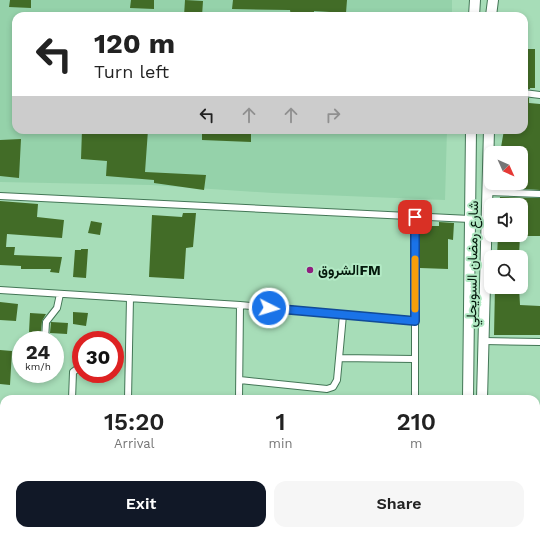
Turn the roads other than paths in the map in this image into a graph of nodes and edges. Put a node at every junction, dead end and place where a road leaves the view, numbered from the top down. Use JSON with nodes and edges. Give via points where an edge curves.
{"nodes":[{"id":1,"x":475,"y":0,"type":"edge"},
{"id":2,"x":493,"y":0,"type":"edge"},
{"id":3,"x":474,"y":12,"type":"edge"},
{"id":4,"x":492,"y":12,"type":"edge"},
{"id":5,"x":528,"y":94,"type":"edge"},
{"id":6,"x":540,"y":95,"type":"edge"},
{"id":7,"x":471,"y":134,"type":"edge"},
{"id":8,"x":489,"y":134,"type":"edge"},
{"id":9,"x":487,"y":192,"type":"junction"},
{"id":10,"x":540,"y":194,"type":"edge"},
{"id":11,"x":0,"y":196,"type":"edge"},
{"id":12,"x":415,"y":217,"type":"junction"},
{"id":13,"x":470,"y":219,"type":"junction"},
{"id":14,"x":0,"y":290,"type":"edge"},
{"id":15,"x":60,"y":294,"type":"junction"},
{"id":16,"x":130,"y":298,"type":"junction"},
{"id":17,"x":240,"y":305,"type":"junction"},
{"id":18,"x":344,"y":315,"type":"junction"},
{"id":19,"x":415,"y":321,"type":"junction"},
{"id":20,"x":46,"y":331,"type":"edge"},
{"id":21,"x":484,"y":341,"type":"junction"},
{"id":22,"x":540,"y":342,"type":"edge"},
{"id":23,"x":339,"y":358,"type":"junction"},
{"id":24,"x":414,"y":359,"type":"junction"},
{"id":25,"x":240,"y":380,"type":"junction"},
{"id":26,"x":73,"y":383,"type":"edge"},
{"id":27,"x":72,"y":395,"type":"edge"},
{"id":28,"x":128,"y":395,"type":"edge"},
{"id":29,"x":239,"y":395,"type":"edge"},
{"id":30,"x":415,"y":395,"type":"edge"},
{"id":31,"x":468,"y":395,"type":"edge"},
{"id":32,"x":482,"y":395,"type":"edge"}],
"edges":[{"from":1,"to":3,"type":"main road"},
{"from":2,"to":4,"type":"main road"},
{"from":5,"to":6,"type":"street"},
{"from":7,"to":13,"type":"main road","name":"شارع رمضان السويحلي"},
{"from":8,"to":9,"type":"main road","name":"شارع رمضان السويحلي"},
{"from":9,"to":10,"type":"street"},
{"from":9,"to":21,"type":"main road","name":"شارع رمضان السويحلي"},
{"from":11,"to":12,"type":"street"},
{"from":12,"to":13,"type":"street"},
{"from":12,"to":19,"type":"street"},
{"from":13,"to":31,"type":"main road","name":"شارع رمضان السويحلي"},
{"from":14,"to":15,"type":"street"},
{"from":15,"to":16,"type":"street"},
{"from":15,"to":20,"type":"street","via":[[57,308],[46,322]]},
{"from":16,"to":17,"type":"street"},
{"from":16,"to":28,"type":"street"},
{"from":17,"to":18,"type":"street"},
{"from":17,"to":25,"type":"street"},
{"from":18,"to":19,"type":"street"},
{"from":18,"to":23,"type":"street"},
{"from":19,"to":24,"type":"street"},
{"from":21,"to":22,"type":"street"},
{"from":21,"to":32,"type":"main road","name":"شارع رمضان السويحلي"},
{"from":23,"to":24,"type":"street"},
{"from":23,"to":25,"type":"street","via":[[336,383],[331,388]]},
{"from":24,"to":30,"type":"street"},
{"from":25,"to":29,"type":"street"},
{"from":26,"to":27,"type":"street"}]}
